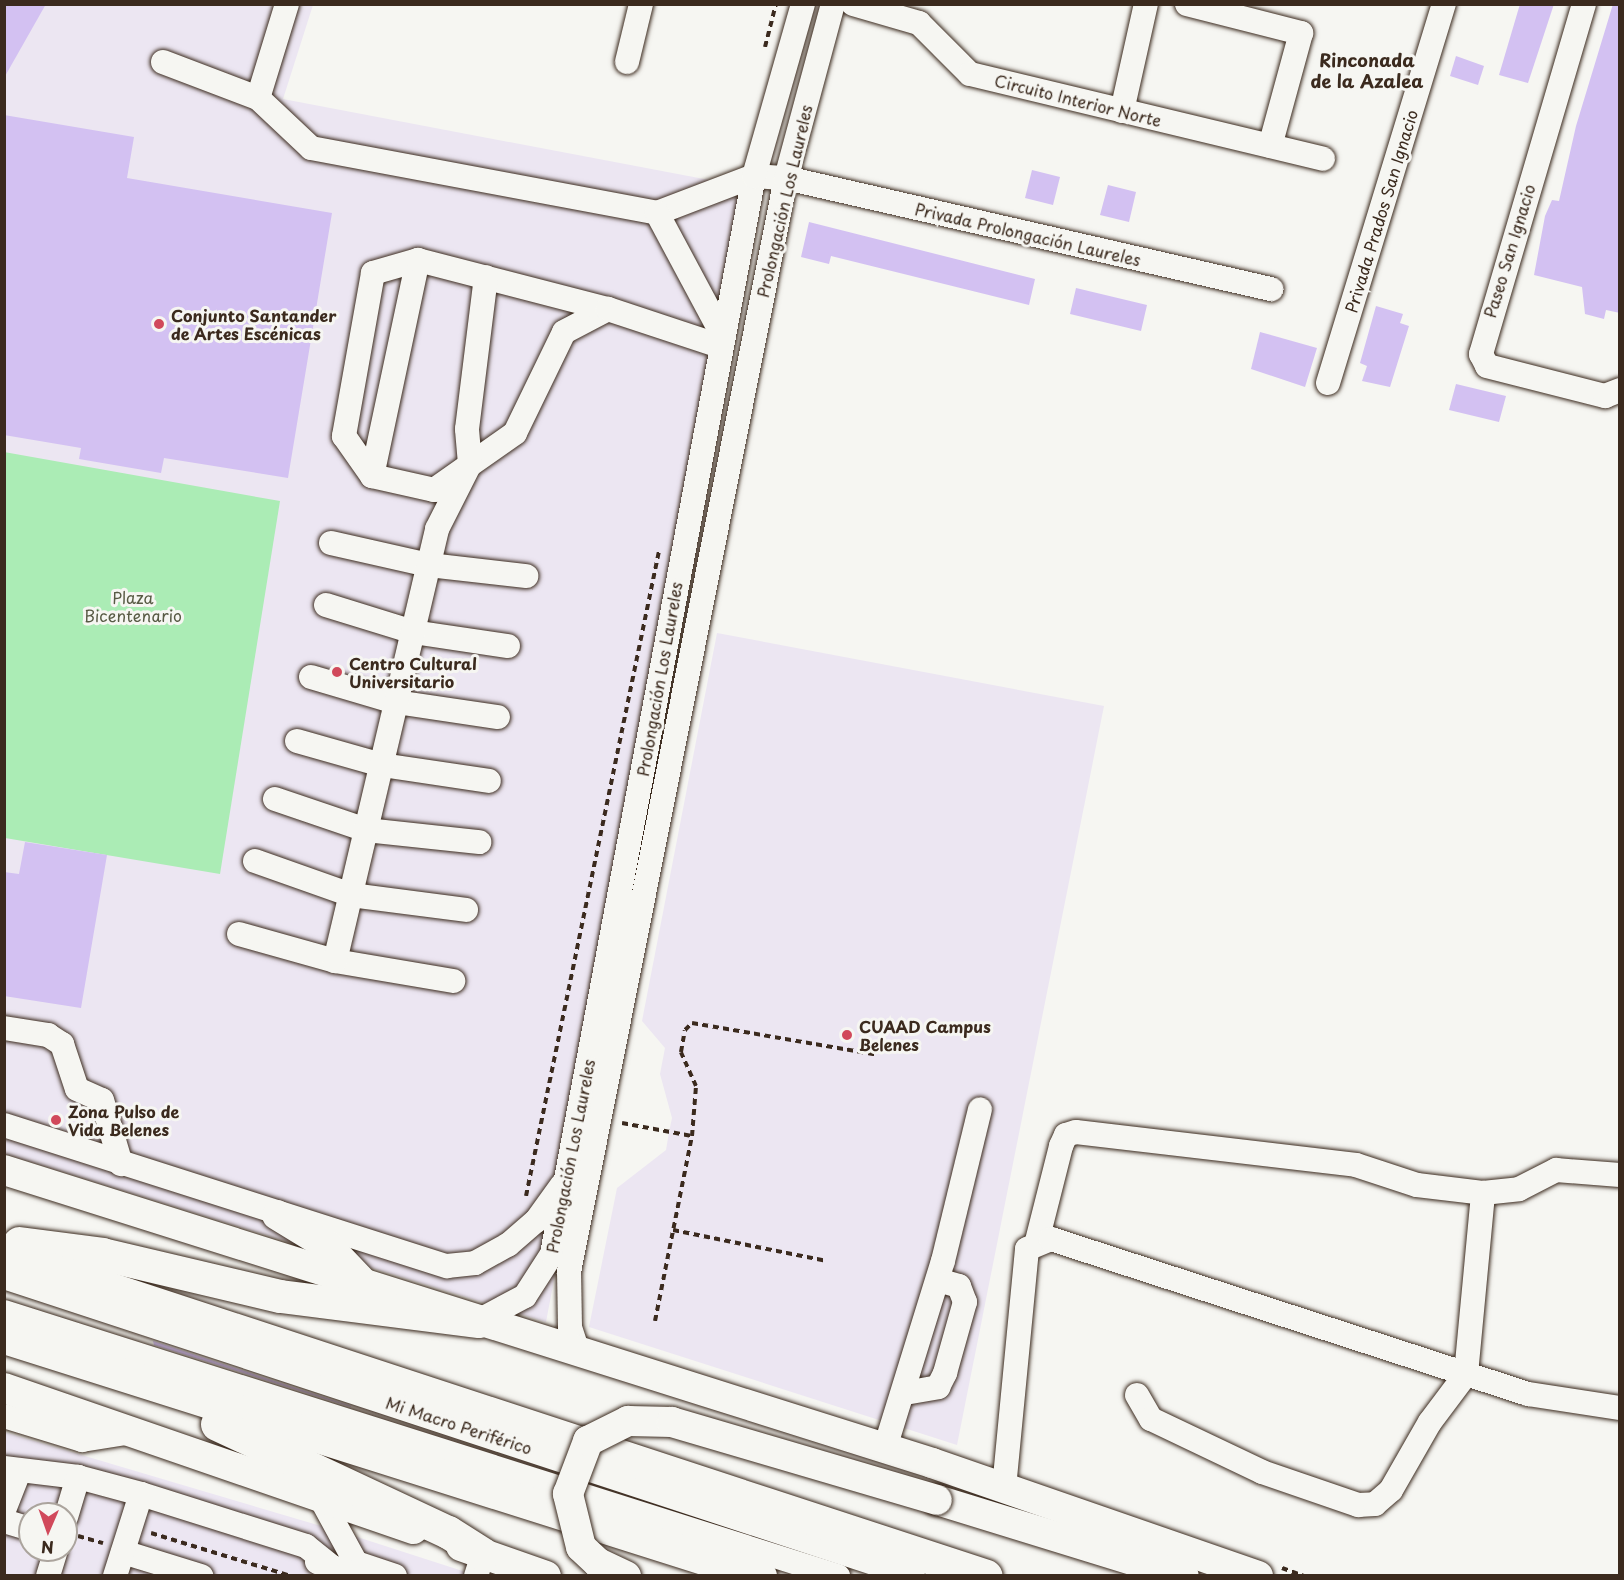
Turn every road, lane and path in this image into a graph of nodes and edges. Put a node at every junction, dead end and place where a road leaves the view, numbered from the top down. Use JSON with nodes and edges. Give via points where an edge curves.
{"nodes":[{"id":1,"x":287,"y":4,"type":"edge"},
{"id":2,"x":641,"y":4,"type":"edge"},
{"id":3,"x":776,"y":4,"type":"edge"},
{"id":4,"x":803,"y":4,"type":"edge"},
{"id":5,"x":833,"y":4,"type":"edge"},
{"id":6,"x":853,"y":4,"type":"edge"},
{"id":7,"x":1146,"y":4,"type":"edge"},
{"id":8,"x":1187,"y":4,"type":"edge"},
{"id":9,"x":1444,"y":4,"type":"edge"},
{"id":10,"x":1584,"y":4,"type":"edge"},
{"id":11,"x":921,"y":14,"type":"edge"},
{"id":12,"x":763,"y":58,"type":"dead end"},
{"id":13,"x":164,"y":62,"type":"dead end"},
{"id":14,"x":627,"y":62,"type":"dead end"},
{"id":15,"x":258,"y":98,"type":"junction"},
{"id":16,"x":1122,"y":111,"type":"junction"},
{"id":17,"x":1270,"y":146,"type":"junction"},
{"id":18,"x":1323,"y":159,"type":"dead end"},
{"id":19,"x":754,"y":176,"type":"junction"},
{"id":20,"x":786,"y":178,"type":"junction"},
{"id":21,"x":657,"y":213,"type":"junction"},
{"id":22,"x":418,"y":260,"type":"junction"},
{"id":23,"x":486,"y":277,"type":"junction"},
{"id":24,"x":1271,"y":289,"type":"dead end"},
{"id":25,"x":608,"y":309,"type":"junction"},
{"id":26,"x":721,"y":340,"type":"junction"},
{"id":27,"x":1328,"y":383,"type":"dead end"},
{"id":28,"x":1620,"y":390,"type":"edge"},
{"id":29,"x":470,"y":464,"type":"junction"},
{"id":30,"x":372,"y":476,"type":"junction"},
{"id":31,"x":331,"y":543,"type":"dead end"},
{"id":32,"x":659,"y":547,"type":"dead end"},
{"id":33,"x":429,"y":565,"type":"junction"},
{"id":34,"x":526,"y":576,"type":"dead end"},
{"id":35,"x":326,"y":605,"type":"dead end"},
{"id":36,"x":413,"y":632,"type":"junction"},
{"id":37,"x":665,"y":644,"type":"junction"},
{"id":38,"x":508,"y":646,"type":"dead end"},
{"id":39,"x":690,"y":649,"type":"junction"},
{"id":40,"x":311,"y":677,"type":"dead end"},
{"id":41,"x":396,"y":702,"type":"junction"},
{"id":42,"x":498,"y":717,"type":"dead end"},
{"id":43,"x":297,"y":741,"type":"dead end"},
{"id":44,"x":382,"y":765,"type":"junction"},
{"id":45,"x":489,"y":781,"type":"dead end"},
{"id":46,"x":275,"y":799,"type":"dead end"},
{"id":47,"x":366,"y":830,"type":"junction"},
{"id":48,"x":479,"y":842,"type":"dead end"},
{"id":49,"x":255,"y":861,"type":"dead end"},
{"id":50,"x":351,"y":895,"type":"junction"},
{"id":51,"x":466,"y":910,"type":"dead end"},
{"id":52,"x":239,"y":934,"type":"dead end"},
{"id":53,"x":335,"y":961,"type":"junction"},
{"id":54,"x":453,"y":981,"type":"dead end"},
{"id":55,"x":4,"y":1028,"type":"edge"},
{"id":56,"x":874,"y":1054,"type":"dead end"},
{"id":57,"x":980,"y":1109,"type":"dead end"},
{"id":58,"x":600,"y":1119,"type":"junction"},
{"id":59,"x":4,"y":1125,"type":"edge"},
{"id":60,"x":692,"y":1136,"type":"junction"},
{"id":61,"x":121,"y":1164,"type":"junction"},
{"id":62,"x":4,"y":1170,"type":"edge"},
{"id":63,"x":568,"y":1172,"type":"junction"},
{"id":64,"x":1620,"y":1175,"type":"edge"},
{"id":65,"x":1483,"y":1193,"type":"junction"},
{"id":66,"x":525,"y":1200,"type":"dead end"},
{"id":67,"x":277,"y":1215,"type":"junction"},
{"id":68,"x":673,"y":1230,"type":"junction"},
{"id":69,"x":566,"y":1240,"type":"junction"},
{"id":70,"x":4,"y":1241,"type":"edge"},
{"id":71,"x":1038,"y":1241,"type":"junction"},
{"id":72,"x":4,"y":1254,"type":"edge"},
{"id":73,"x":827,"y":1261,"type":"dead end"},
{"id":74,"x":4,"y":1277,"type":"edge"},
{"id":75,"x":938,"y":1280,"type":"junction"},
{"id":76,"x":369,"y":1289,"type":"junction"},
{"id":77,"x":4,"y":1312,"type":"edge"},
{"id":78,"x":655,"y":1320,"type":"dead end"},
{"id":79,"x":478,"y":1322,"type":"junction"},
{"id":80,"x":4,"y":1338,"type":"edge"},
{"id":81,"x":578,"y":1352,"type":"junction"},
{"id":82,"x":4,"y":1353,"type":"edge"},
{"id":83,"x":1466,"y":1374,"type":"junction"},
{"id":84,"x":4,"y":1388,"type":"edge"},
{"id":85,"x":905,"y":1393,"type":"junction"},
{"id":86,"x":1137,"y":1395,"type":"dead end"},
{"id":87,"x":1620,"y":1408,"type":"edge"},
{"id":88,"x":4,"y":1416,"type":"edge"},
{"id":89,"x":132,"y":1432,"type":"junction"},
{"id":90,"x":885,"y":1449,"type":"junction"},
{"id":91,"x":12,"y":1470,"type":"edge"},
{"id":92,"x":78,"y":1477,"type":"junction"},
{"id":93,"x":1004,"y":1488,"type":"junction"},
{"id":94,"x":320,"y":1497,"type":"junction"},
{"id":95,"x":145,"y":1501,"type":"junction"},
{"id":96,"x":70,"y":1502,"type":"edge"},
{"id":97,"x":4,"y":1510,"type":"edge"},
{"id":98,"x":141,"y":1531,"type":"junction"},
{"id":99,"x":78,"y":1538,"type":"edge"},
{"id":100,"x":122,"y":1562,"type":"edge"},
{"id":101,"x":479,"y":1565,"type":"edge"},
{"id":102,"x":157,"y":1575,"type":"edge"},
{"id":103,"x":201,"y":1575,"type":"edge"},
{"id":104,"x":289,"y":1575,"type":"edge"},
{"id":105,"x":359,"y":1575,"type":"edge"},
{"id":106,"x":395,"y":1575,"type":"edge"},
{"id":107,"x":546,"y":1575,"type":"edge"},
{"id":108,"x":626,"y":1575,"type":"edge"},
{"id":109,"x":760,"y":1575,"type":"edge"},
{"id":110,"x":838,"y":1575,"type":"edge"},
{"id":111,"x":913,"y":1575,"type":"edge"},
{"id":112,"x":986,"y":1575,"type":"edge"},
{"id":113,"x":1184,"y":1575,"type":"edge"},
{"id":114,"x":1258,"y":1575,"type":"edge"}],
"edges":[{"from":1,"to":15,"type":"street"},
{"from":2,"to":14,"type":"street"},
{"from":3,"to":12,"type":"path"},
{"from":4,"to":19,"type":"street","name":"Prolongación Los Laureles"},
{"from":5,"to":20,"type":"street","name":"Prolongación Los Laureles"},
{"from":6,"to":11,"type":"street","name":"Circuito Interior Norte"},
{"from":7,"to":16,"type":"street"},
{"from":8,"to":17,"type":"street","via":[[1301,33]]},
{"from":9,"to":27,"type":"street","name":"Privada Prados San Ignacio"},
{"from":10,"to":28,"type":"street","name":"Paseo San Ignacio","via":[[1481,354],[1487,366],[1605,396]]},
{"from":11,"to":16,"type":"street","name":"Circuito Interior Norte","via":[[970,74]]},
{"from":13,"to":15,"type":"street"},
{"from":15,"to":21,"type":"street","via":[[311,148]]},
{"from":16,"to":17,"type":"street","name":"Circuito Interior Norte"},
{"from":17,"to":18,"type":"street","name":"Circuito Interior Norte"},
{"from":19,"to":20,"type":"street","name":"Privada Prolongación Laureles"},
{"from":19,"to":21,"type":"street"},
{"from":19,"to":26,"type":"street","name":"Prolongación Los Laureles"},
{"from":20,"to":24,"type":"street","name":"Privada Prolongación Laureles"},
{"from":20,"to":39,"type":"street","name":"Prolongación Los Laureles"},
{"from":21,"to":26,"type":"street"},
{"from":22,"to":23,"type":"street"},
{"from":22,"to":30,"type":"street"},
{"from":22,"to":30,"type":"street","via":[[373,273],[344,436]]},
{"from":23,"to":25,"type":"street"},
{"from":23,"to":29,"type":"street","via":[[467,429]]},
{"from":25,"to":26,"type":"street"},
{"from":25,"to":29,"type":"street","via":[[564,332],[515,433]]},
{"from":26,"to":37,"type":"street","name":"Prolongación Los Laureles"},
{"from":29,"to":30,"type":"street","via":[[434,490]]},
{"from":29,"to":33,"type":"street","via":[[437,530]]},
{"from":31,"to":33,"type":"street"},
{"from":32,"to":66,"type":"path"},
{"from":33,"to":34,"type":"street"},
{"from":33,"to":36,"type":"street"},
{"from":35,"to":36,"type":"street"},
{"from":36,"to":38,"type":"street"},
{"from":36,"to":41,"type":"street"},
{"from":37,"to":39,"type":"street"},
{"from":37,"to":63,"type":"street","name":"Prolongación Los Laureles"},
{"from":39,"to":58,"type":"street","name":"Prolongación Los Laureles"},
{"from":40,"to":41,"type":"street"},
{"from":41,"to":42,"type":"street"},
{"from":41,"to":44,"type":"street"},
{"from":43,"to":44,"type":"street"},
{"from":44,"to":45,"type":"street"},
{"from":44,"to":47,"type":"street"},
{"from":46,"to":47,"type":"street"},
{"from":47,"to":48,"type":"street"},
{"from":47,"to":50,"type":"street"},
{"from":49,"to":50,"type":"street"},
{"from":50,"to":51,"type":"street"},
{"from":50,"to":53,"type":"street"},
{"from":52,"to":53,"type":"street"},
{"from":53,"to":54,"type":"street"},
{"from":55,"to":61,"type":"street","via":[[48,1035],[62,1044],[77,1089],[102,1100]]},
{"from":56,"to":60,"type":"path","via":[[692,1023],[685,1030],[681,1052],[696,1086]]},
{"from":57,"to":75,"type":"street"},
{"from":58,"to":60,"type":"path"},
{"from":58,"to":69,"type":"street","name":"Prolongación Los Laureles"},
{"from":59,"to":61,"type":"street"},
{"from":60,"to":68,"type":"path"},
{"from":61,"to":67,"type":"street"},
{"from":62,"to":76,"type":"main road"},
{"from":63,"to":67,"type":"street","via":[[549,1206],[522,1234],[492,1255],[461,1266]]},
{"from":63,"to":69,"type":"street","name":"Prolongación Los Laureles"},
{"from":64,"to":65,"type":"street","via":[[1556,1170],[1519,1189]]},
{"from":65,"to":71,"type":"street","via":[[1417,1185],[1356,1165],[1076,1132],[1066,1135],[1061,1146]]},
{"from":65,"to":83,"type":"street"},
{"from":67,"to":76,"type":"main road","via":[[328,1246]]},
{"from":68,"to":73,"type":"path"},
{"from":68,"to":78,"type":"path"},
{"from":69,"to":79,"type":"street","name":"Prolongación Los Laureles","via":[[525,1296]]},
{"from":69,"to":81,"type":"street","name":"Prolongación Los Laureles","via":[[568,1300]]},
{"from":70,"to":79,"type":"highway","via":[[102,1254],[280,1296]]},
{"from":71,"to":83,"type":"street","via":[[1051,1239]]},
{"from":71,"to":93,"type":"street","via":[[1028,1249]]},
{"from":72,"to":112,"type":"highway"},
{"from":74,"to":111,"type":"street","name":"Mi Macro Periférico"},
{"from":75,"to":85,"type":"street"},
{"from":75,"to":85,"type":"street","via":[[959,1286],[965,1302],[945,1373],[938,1387]]},
{"from":76,"to":79,"type":"main road"},
{"from":77,"to":110,"type":"street","name":"Mi Macro Periférico"},
{"from":79,"to":81,"type":"main road"},
{"from":80,"to":109,"type":"highway"},
{"from":81,"to":90,"type":"main road"},
{"from":82,"to":101,"type":"highway","via":[[245,1434]]},
{"from":83,"to":86,"type":"street","via":[[1430,1422],[1391,1491],[1365,1506],[1262,1472],[1170,1429],[1152,1419]]},
{"from":83,"to":87,"type":"street","via":[[1528,1394]]},
{"from":84,"to":89,"type":"main road"},
{"from":85,"to":90,"type":"street"},
{"from":88,"to":89,"type":"street","via":[[82,1440]]},
{"from":89,"to":94,"type":"main road"},
{"from":90,"to":93,"type":"main road"},
{"from":91,"to":92,"type":"street"},
{"from":91,"to":97,"type":"street"},
{"from":92,"to":95,"type":"street"},
{"from":92,"to":96,"type":"street"},
{"from":93,"to":114,"type":"main road"},
{"from":94,"to":101,"type":"main road"},
{"from":94,"to":106,"type":"street","via":[[356,1563]]},
{"from":95,"to":98,"type":"street"},
{"from":95,"to":100,"type":"street"},
{"from":95,"to":105,"type":"street","via":[[306,1546],[331,1566]]},
{"from":98,"to":100,"type":"street"},
{"from":98,"to":104,"type":"path"},
{"from":99,"to":100,"type":"path"},
{"from":100,"to":102,"type":"street"},
{"from":100,"to":103,"type":"street"},
{"from":101,"to":107,"type":"main road"},
{"from":108,"to":113,"type":"main road","bridge":true,"via":[[598,1563],[582,1547],[567,1494],[588,1441],[628,1421],[672,1422]]}]}
